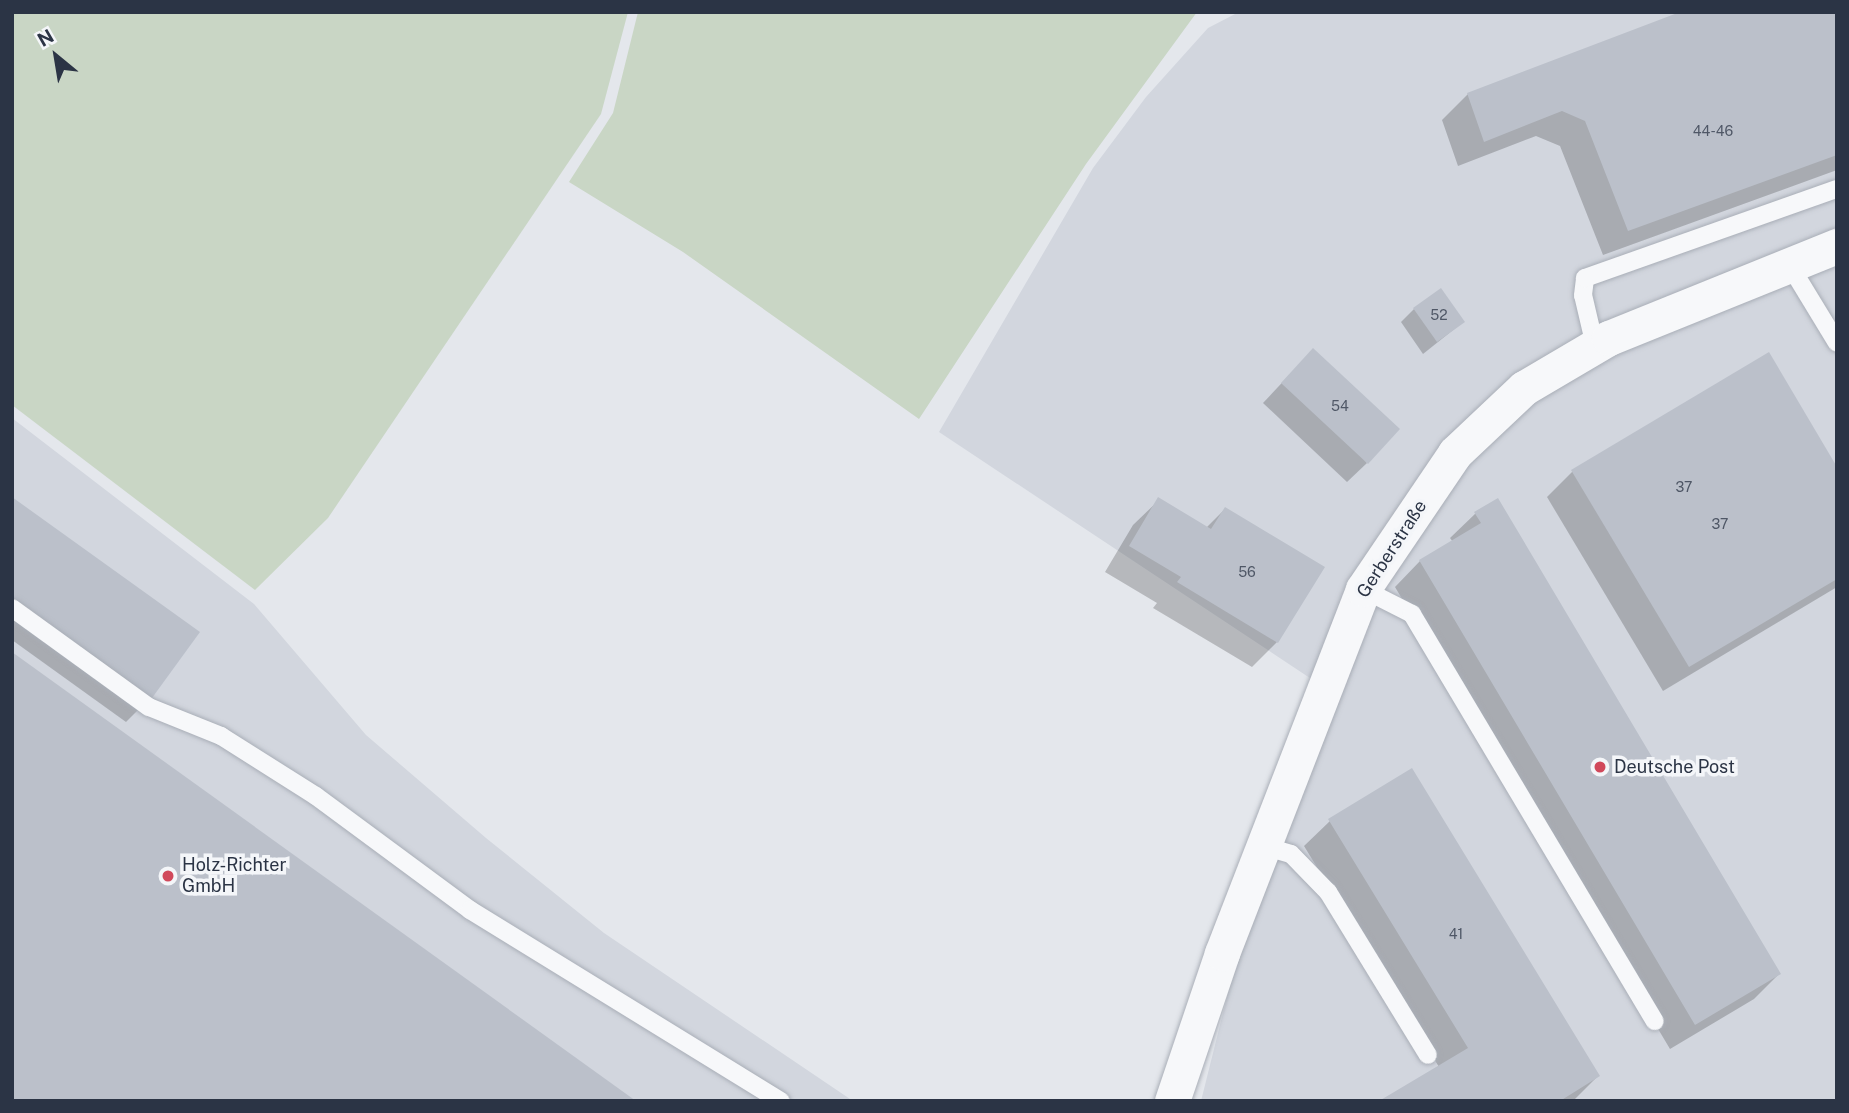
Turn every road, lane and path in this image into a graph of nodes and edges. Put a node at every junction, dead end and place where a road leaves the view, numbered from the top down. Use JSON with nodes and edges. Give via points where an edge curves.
{"nodes":[{"id":1,"x":1837,"y":189,"type":"edge"},
{"id":2,"x":1837,"y":246,"type":"edge"},
{"id":3,"x":1789,"y":264,"type":"junction"},
{"id":4,"x":1837,"y":343,"type":"edge"},
{"id":5,"x":1595,"y":346,"type":"junction"},
{"id":6,"x":1363,"y":589,"type":"junction"},
{"id":7,"x":12,"y":608,"type":"edge"},
{"id":8,"x":1263,"y":846,"type":"junction"},
{"id":9,"x":1655,"y":1021,"type":"dead end"},
{"id":10,"x":1428,"y":1055,"type":"dead end"},
{"id":11,"x":781,"y":1101,"type":"edge"},
{"id":12,"x":1172,"y":1101,"type":"edge"}],
"edges":[{"from":1,"to":5,"type":"lane","via":[[1586,278],[1583,295]]},
{"from":2,"to":3,"type":"street","name":"Gerberstraße"},
{"from":3,"to":4,"type":"lane"},
{"from":3,"to":5,"type":"street","name":"Gerberstraße"},
{"from":5,"to":6,"type":"street","name":"Gerberstraße","via":[[1524,388],[1455,453]]},
{"from":6,"to":8,"type":"street","name":"Gerberstraße"},
{"from":6,"to":9,"type":"lane","via":[[1412,614]]},
{"from":7,"to":11,"type":"lane","via":[[149,707],[221,736],[316,796],[470,909]]},
{"from":8,"to":10,"type":"lane","via":[[1291,854],[1328,892]]},
{"from":8,"to":12,"type":"street","name":"Gerberstraße"}]}
